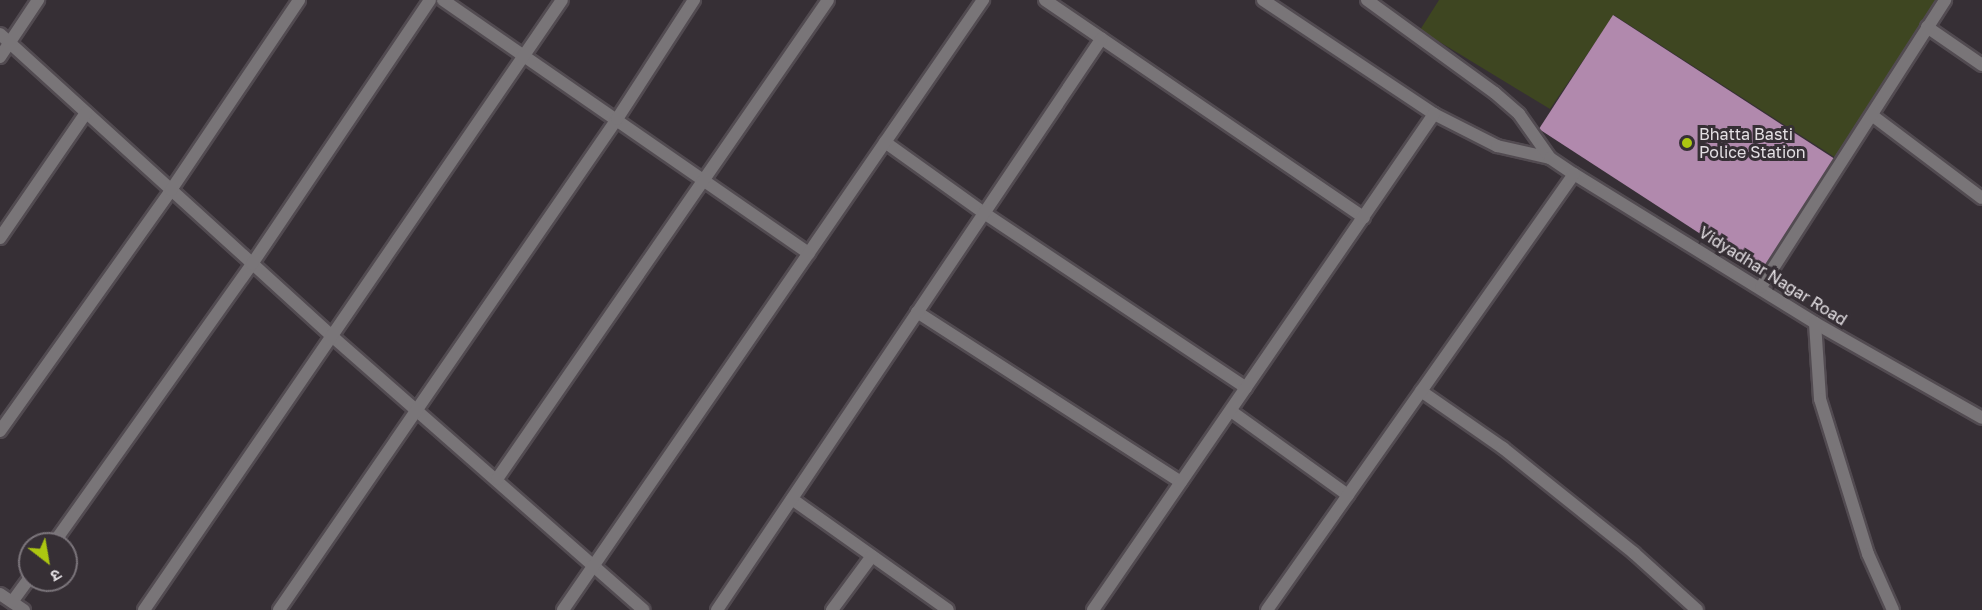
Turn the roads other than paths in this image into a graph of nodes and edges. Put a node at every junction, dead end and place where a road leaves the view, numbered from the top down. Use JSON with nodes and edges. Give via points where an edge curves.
{"nodes":[{"id":1,"x":38,"y":0,"type":"edge"},
{"id":2,"x":299,"y":0,"type":"edge"},
{"id":3,"x":430,"y":0,"type":"edge"},
{"id":4,"x":443,"y":0,"type":"edge"},
{"id":5,"x":562,"y":0,"type":"edge"},
{"id":6,"x":694,"y":0,"type":"edge"},
{"id":7,"x":828,"y":0,"type":"edge"},
{"id":8,"x":983,"y":0,"type":"edge"},
{"id":9,"x":1045,"y":0,"type":"edge"},
{"id":10,"x":1263,"y":0,"type":"edge"},
{"id":11,"x":1366,"y":0,"type":"edge"},
{"id":12,"x":1945,"y":0,"type":"edge"},
{"id":13,"x":1927,"y":27,"type":"junction"},
{"id":14,"x":1102,"y":38,"type":"junction"},
{"id":15,"x":5,"y":39,"type":"edge"},
{"id":16,"x":524,"y":55,"type":"junction"},
{"id":17,"x":0,"y":57,"type":"edge"},
{"id":18,"x":1982,"y":65,"type":"edge"},
{"id":19,"x":86,"y":113,"type":"junction"},
{"id":20,"x":1434,"y":114,"type":"junction"},
{"id":21,"x":1873,"y":116,"type":"junction"},
{"id":22,"x":617,"y":118,"type":"junction"},
{"id":23,"x":885,"y":142,"type":"junction"},
{"id":24,"x":1550,"y":158,"type":"junction"},
{"id":25,"x":1574,"y":174,"type":"junction"},
{"id":26,"x":702,"y":178,"type":"junction"},
{"id":27,"x":171,"y":190,"type":"junction"},
{"id":28,"x":1982,"y":198,"type":"edge"},
{"id":29,"x":984,"y":213,"type":"junction"},
{"id":30,"x":1364,"y":218,"type":"junction"},
{"id":31,"x":0,"y":238,"type":"edge"},
{"id":32,"x":809,"y":253,"type":"junction"},
{"id":33,"x":252,"y":264,"type":"junction"},
{"id":34,"x":1761,"y":287,"type":"junction"},
{"id":35,"x":917,"y":312,"type":"junction"},
{"id":36,"x":1815,"y":323,"type":"junction"},
{"id":37,"x":334,"y":338,"type":"junction"},
{"id":38,"x":1246,"y":388,"type":"junction"},
{"id":39,"x":1422,"y":391,"type":"junction"},
{"id":40,"x":415,"y":408,"type":"junction"},
{"id":41,"x":1231,"y":411,"type":"junction"},
{"id":42,"x":1982,"y":418,"type":"edge"},
{"id":43,"x":0,"y":431,"type":"edge"},
{"id":44,"x":497,"y":479,"type":"junction"},
{"id":45,"x":1181,"y":482,"type":"junction"},
{"id":46,"x":1348,"y":495,"type":"junction"},
{"id":47,"x":792,"y":499,"type":"junction"},
{"id":48,"x":62,"y":532,"type":"edge"},
{"id":49,"x":872,"y":556,"type":"junction"},
{"id":50,"x":596,"y":564,"type":"junction"},
{"id":51,"x":19,"y":592,"type":"edge"},
{"id":52,"x":0,"y":594,"type":"edge"},
{"id":53,"x":12,"y":602,"type":"junction"},
{"id":54,"x":24,"y":610,"type":"edge"},
{"id":55,"x":144,"y":610,"type":"edge"},
{"id":56,"x":279,"y":610,"type":"edge"},
{"id":57,"x":563,"y":610,"type":"edge"},
{"id":58,"x":644,"y":610,"type":"edge"},
{"id":59,"x":717,"y":610,"type":"edge"},
{"id":60,"x":832,"y":610,"type":"edge"},
{"id":61,"x":948,"y":610,"type":"edge"},
{"id":62,"x":1093,"y":610,"type":"edge"},
{"id":63,"x":1267,"y":610,"type":"edge"},
{"id":64,"x":1697,"y":610,"type":"edge"},
{"id":65,"x":1893,"y":610,"type":"edge"}],
"edges":[{"from":1,"to":15,"type":"street"},
{"from":2,"to":27,"type":"street"},
{"from":3,"to":33,"type":"street"},
{"from":4,"to":16,"type":"street"},
{"from":5,"to":16,"type":"street"},
{"from":6,"to":22,"type":"street"},
{"from":7,"to":26,"type":"street"},
{"from":8,"to":23,"type":"street"},
{"from":9,"to":14,"type":"street"},
{"from":10,"to":20,"type":"street","name":"Vidyadhar Nagar Road","via":[[1408,93]]},
{"from":11,"to":24,"type":"street","name":"Vidyadhar Nagar Road","via":[[1496,93],[1519,114]]},
{"from":12,"to":13,"type":"street"},
{"from":13,"to":18,"type":"street"},
{"from":13,"to":21,"type":"street"},
{"from":14,"to":29,"type":"street"},
{"from":14,"to":30,"type":"street"},
{"from":15,"to":17,"type":"street"},
{"from":15,"to":19,"type":"street"},
{"from":16,"to":22,"type":"street"},
{"from":16,"to":37,"type":"street"},
{"from":19,"to":27,"type":"street"},
{"from":19,"to":31,"type":"street"},
{"from":20,"to":24,"type":"street","name":"Vidyadhar Nagar Road","via":[[1497,146]]},
{"from":20,"to":30,"type":"street"},
{"from":21,"to":28,"type":"street"},
{"from":21,"to":34,"type":"street"},
{"from":22,"to":26,"type":"street"},
{"from":22,"to":40,"type":"street"},
{"from":23,"to":29,"type":"street"},
{"from":23,"to":32,"type":"street"},
{"from":24,"to":25,"type":"street","name":"Vidyadhar Nagar Road"},
{"from":25,"to":34,"type":"street","name":"Vidyadhar Nagar Road"},
{"from":25,"to":39,"type":"street"},
{"from":26,"to":32,"type":"street"},
{"from":26,"to":44,"type":"street"},
{"from":27,"to":33,"type":"street"},
{"from":27,"to":43,"type":"street"},
{"from":29,"to":35,"type":"street"},
{"from":29,"to":38,"type":"street"},
{"from":30,"to":38,"type":"street"},
{"from":32,"to":50,"type":"street"},
{"from":33,"to":37,"type":"street"},
{"from":33,"to":48,"type":"street"},
{"from":34,"to":36,"type":"street","name":"Vidyadhar Nagar Road"},
{"from":35,"to":45,"type":"street"},
{"from":35,"to":47,"type":"street"},
{"from":36,"to":42,"type":"street","name":"Vidyadhar Nagar Road"},
{"from":36,"to":65,"type":"street","via":[[1820,399],[1868,554]]},
{"from":37,"to":40,"type":"street"},
{"from":37,"to":55,"type":"street"},
{"from":38,"to":41,"type":"street"},
{"from":39,"to":46,"type":"street"},
{"from":39,"to":64,"type":"street","via":[[1511,454],[1634,553]]},
{"from":40,"to":44,"type":"street"},
{"from":40,"to":56,"type":"street"},
{"from":41,"to":45,"type":"street"},
{"from":41,"to":46,"type":"street"},
{"from":44,"to":50,"type":"street"},
{"from":45,"to":62,"type":"street"},
{"from":46,"to":63,"type":"street"},
{"from":47,"to":49,"type":"street"},
{"from":47,"to":59,"type":"street"},
{"from":49,"to":60,"type":"street"},
{"from":49,"to":61,"type":"street"},
{"from":50,"to":57,"type":"street"},
{"from":50,"to":58,"type":"street"},
{"from":51,"to":53,"type":"street"},
{"from":52,"to":53,"type":"street"},
{"from":53,"to":54,"type":"street"}]}
